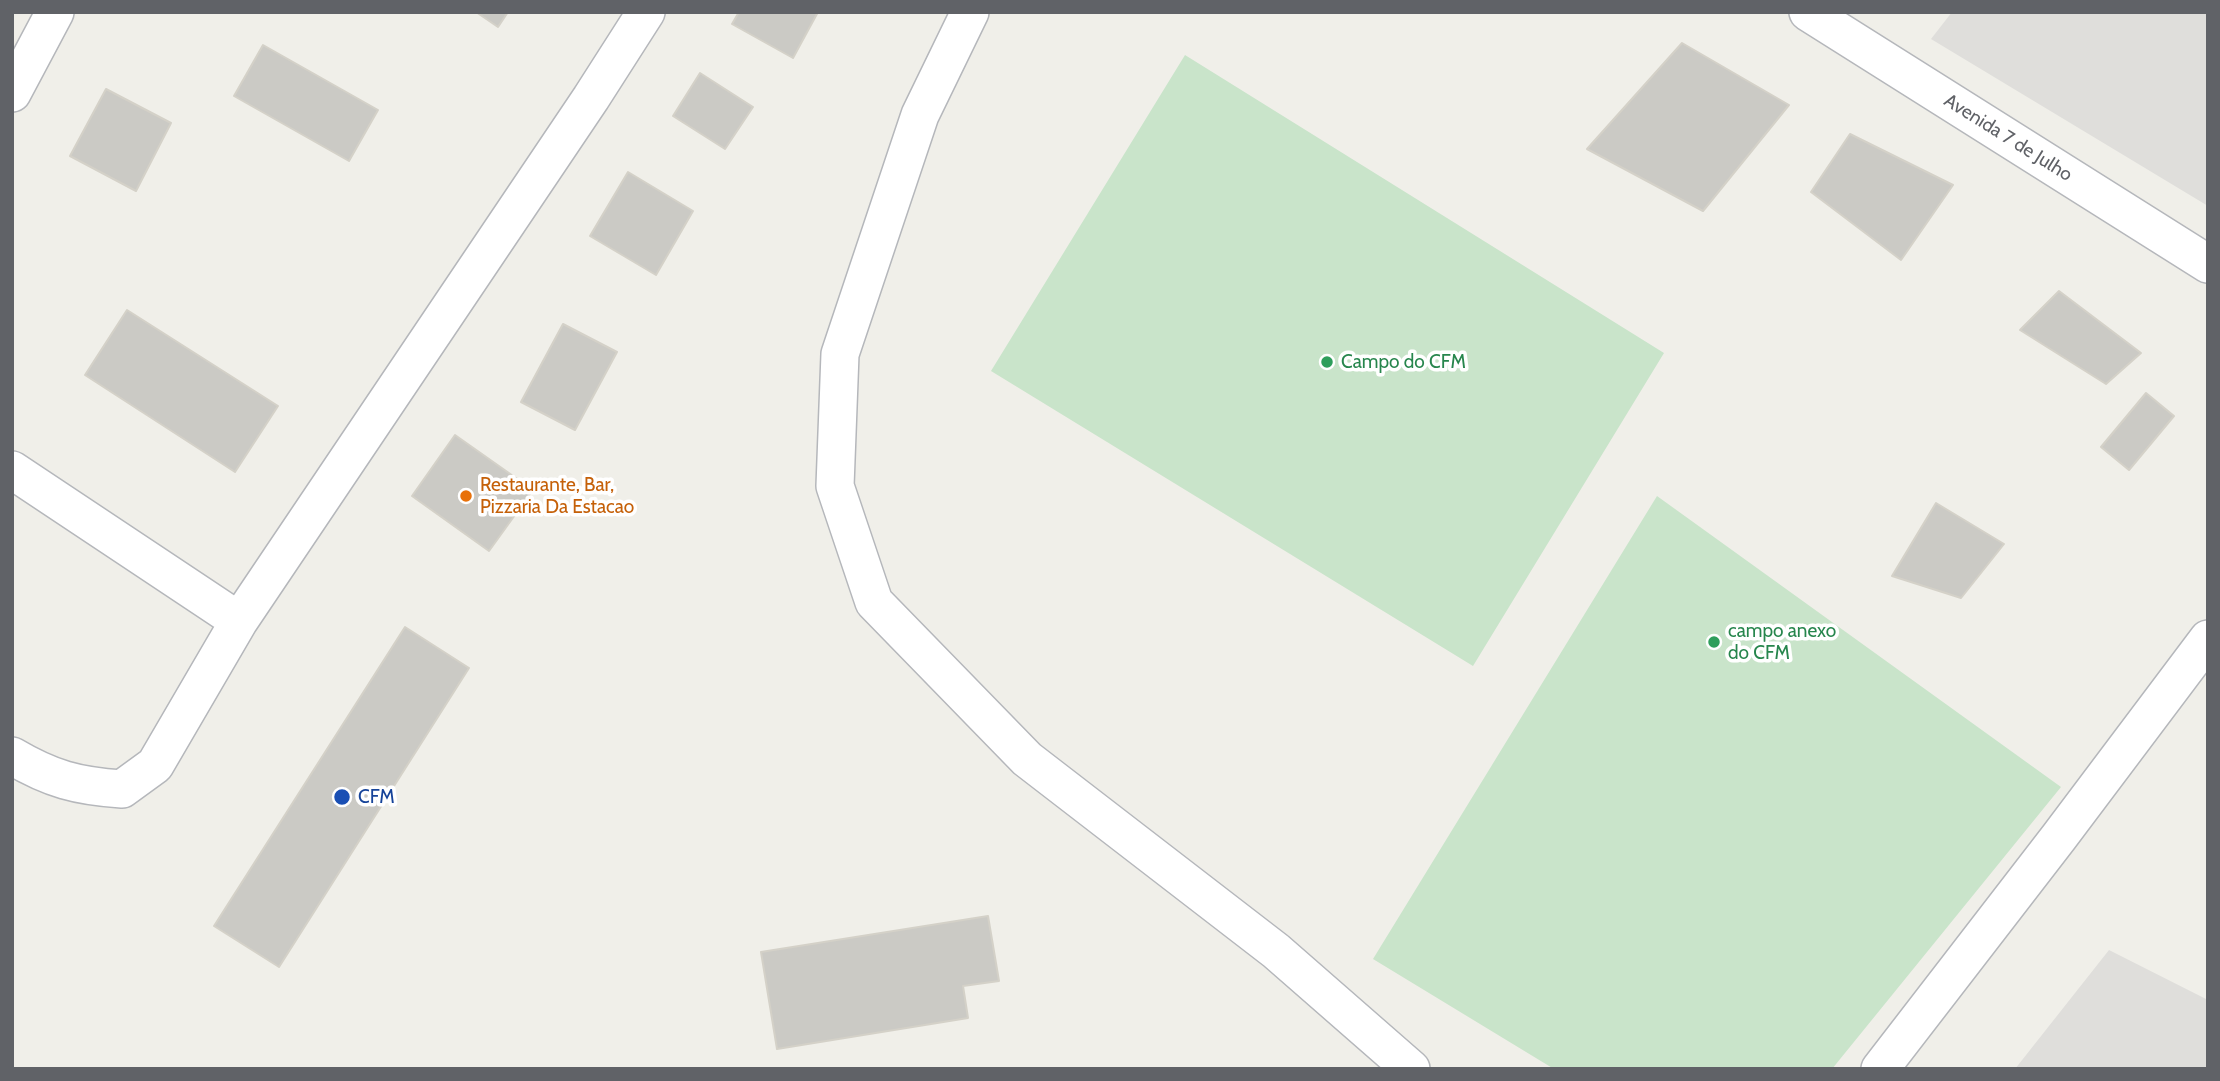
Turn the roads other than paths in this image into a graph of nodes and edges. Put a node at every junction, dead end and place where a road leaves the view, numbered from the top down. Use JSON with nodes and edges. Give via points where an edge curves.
{"nodes":[{"id":1,"x":55,"y":12,"type":"edge"},
{"id":2,"x":646,"y":12,"type":"edge"},
{"id":3,"x":970,"y":12,"type":"edge"},
{"id":4,"x":1808,"y":12,"type":"edge"},
{"id":5,"x":1851,"y":23,"type":"edge"},
{"id":6,"x":12,"y":93,"type":"edge"},
{"id":7,"x":2208,"y":264,"type":"edge"},
{"id":8,"x":12,"y":470,"type":"edge"},
{"id":9,"x":239,"y":621,"type":"junction"},
{"id":10,"x":2208,"y":639,"type":"edge"},
{"id":11,"x":12,"y":756,"type":"edge"},
{"id":12,"x":1411,"y":1069,"type":"edge"},
{"id":13,"x":1880,"y":1069,"type":"edge"}],
"edges":[{"from":1,"to":6,"type":"street"},
{"from":2,"to":9,"type":"street"},
{"from":3,"to":12,"type":"street","via":[[920,114],[840,354],[835,486],[874,602],[1027,759],[1276,951]]},
{"from":4,"to":5,"type":"street","name":"Avenida 7 de Julho"},
{"from":5,"to":7,"type":"street","name":"Avenida 7 de Julho"},
{"from":8,"to":9,"type":"street"},
{"from":9,"to":11,"type":"street","via":[[155,765],[122,789],[88,786],[40,773]]},
{"from":10,"to":13,"type":"street"}]}
